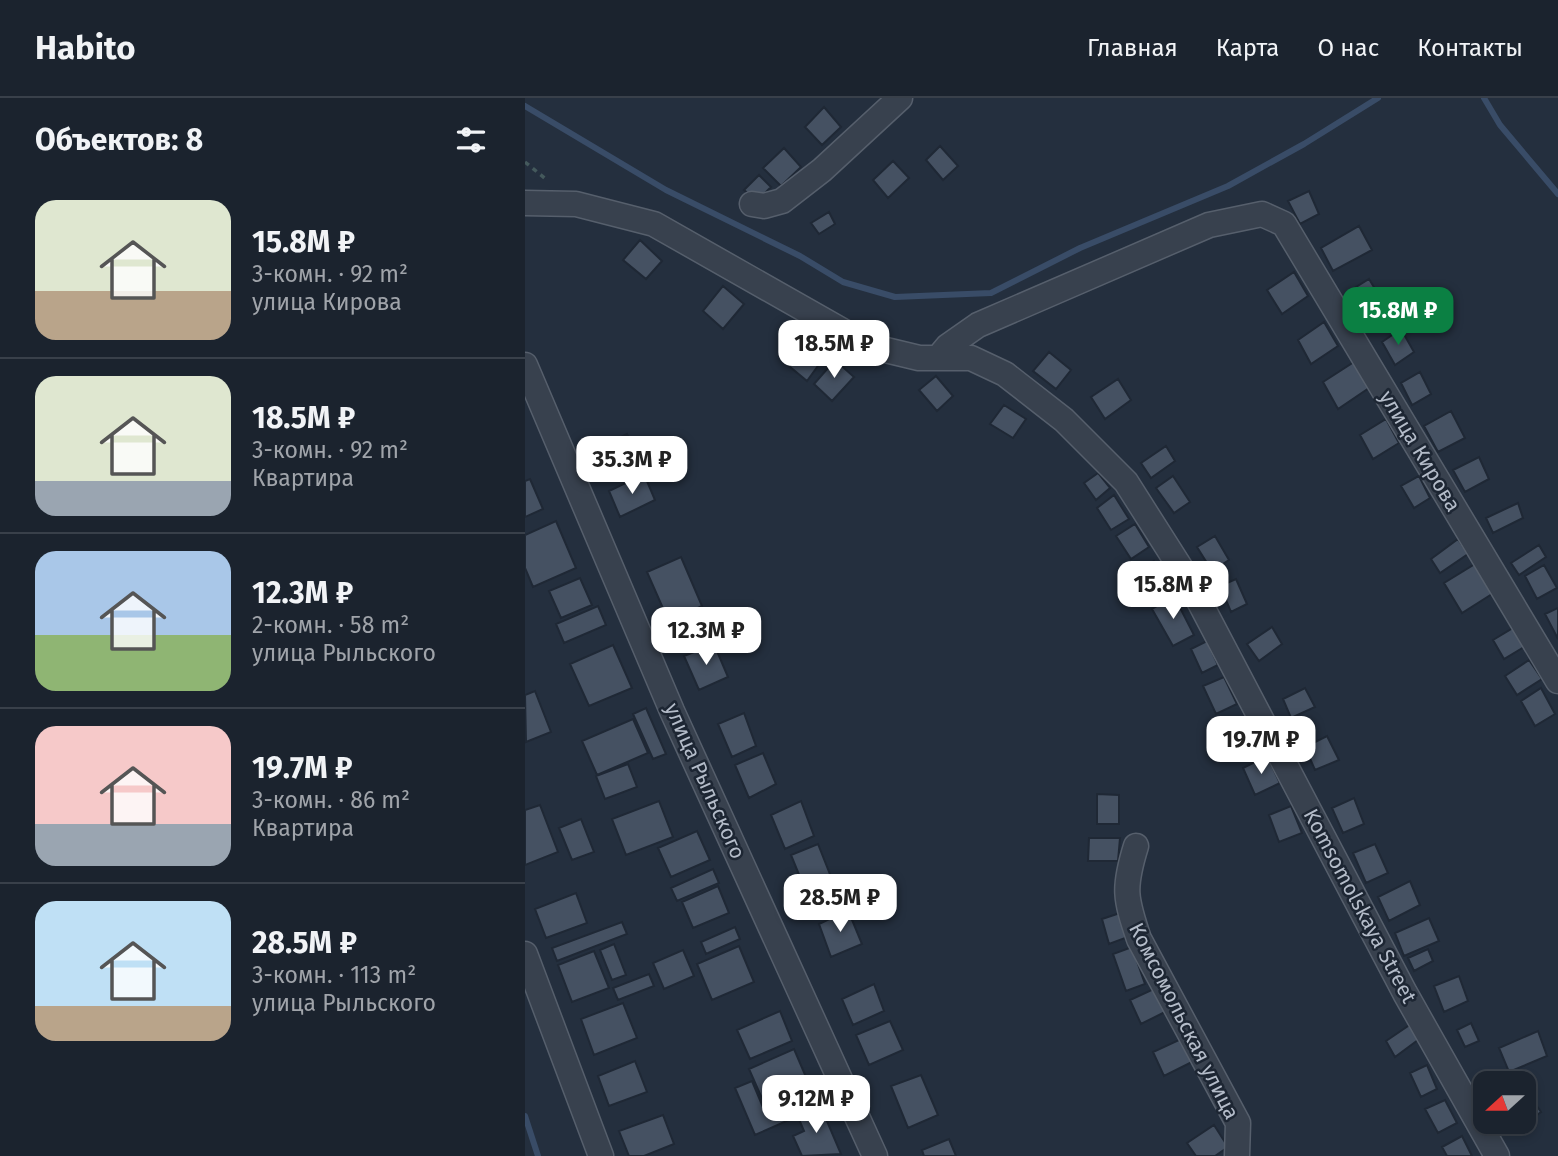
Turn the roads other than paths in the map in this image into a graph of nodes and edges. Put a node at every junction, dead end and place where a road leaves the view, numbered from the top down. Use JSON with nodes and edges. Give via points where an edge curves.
{"nodes":[{"id":1,"x":900,"y":98,"type":"edge"},
{"id":2,"x":525,"y":203,"type":"edge"},
{"id":3,"x":753,"y":204,"type":"dead end"},
{"id":4,"x":938,"y":358,"type":"junction"},
{"id":5,"x":525,"y":365,"type":"edge"},
{"id":6,"x":1558,"y":681,"type":"edge"},
{"id":7,"x":1136,"y":846,"type":"dead end"},
{"id":8,"x":525,"y":954,"type":"edge"},
{"id":9,"x":601,"y":1156,"type":"edge"},
{"id":10,"x":875,"y":1156,"type":"edge"},
{"id":11,"x":1237,"y":1156,"type":"edge"},
{"id":12,"x":1497,"y":1156,"type":"edge"}],
"edges":[{"from":1,"to":3,"type":"street","via":[[782,201]]},
{"from":2,"to":4,"type":"street","name":"Komsomolskaya Street","via":[[576,204],[654,224],[869,346]]},
{"from":4,"to":6,"type":"street","name":"улица Кирова","via":[[978,325],[1209,225],[1262,214],[1284,224]]},
{"from":4,"to":12,"type":"street","name":"Komsomolskaya Street","via":[[971,358],[1005,374],[1064,420],[1126,482],[1187,578],[1405,993]]},
{"from":5,"to":10,"type":"street","name":"улица Рыльского","via":[[672,711]]},
{"from":7,"to":11,"type":"street","name":"Комсомольская улица","via":[[1126,879],[1128,906],[1139,939],[1238,1123]]},
{"from":8,"to":9,"type":"street"}]}
